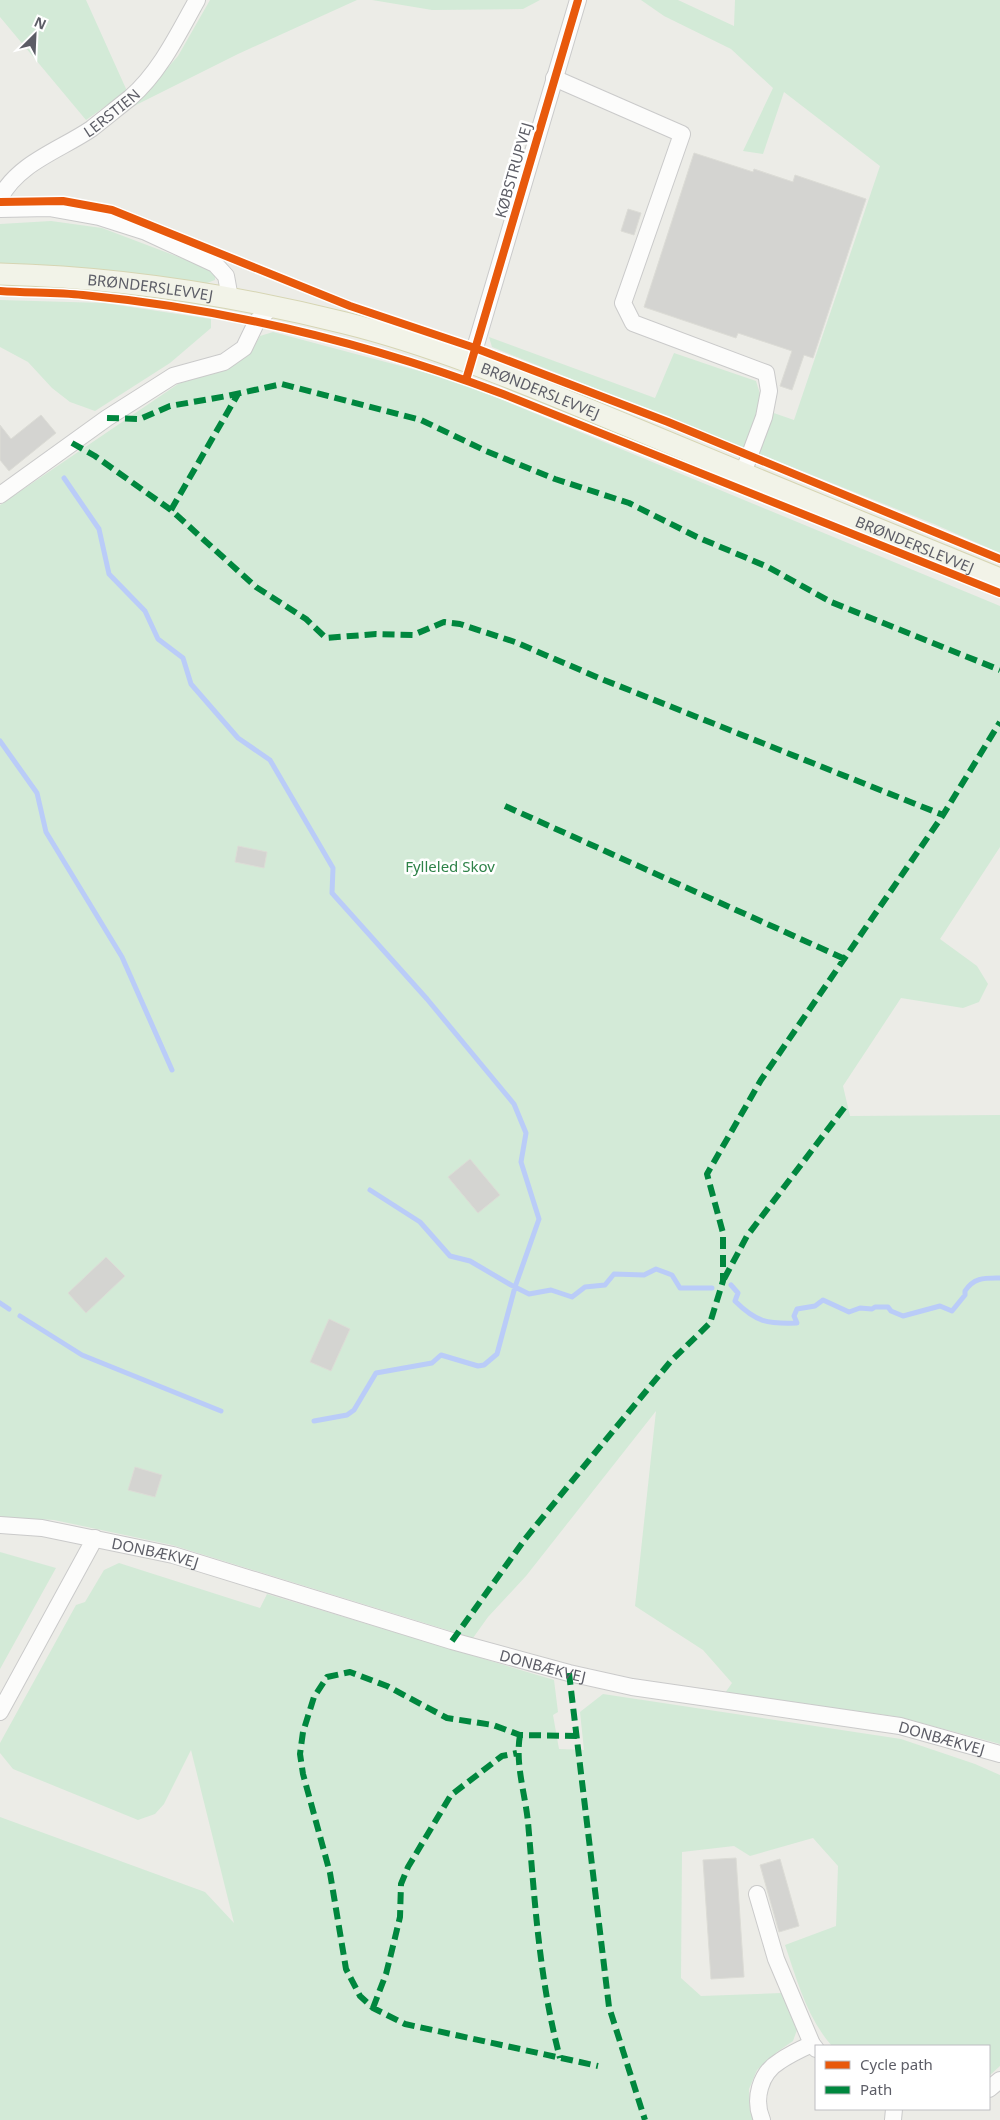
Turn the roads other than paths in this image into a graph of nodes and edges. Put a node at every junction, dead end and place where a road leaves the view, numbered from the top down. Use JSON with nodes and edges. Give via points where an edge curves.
{"nodes":[{"id":1,"x":197,"y":0,"type":"edge"},
{"id":2,"x":578,"y":0,"type":"edge"},
{"id":3,"x":554,"y":78,"type":"junction"},
{"id":4,"x":1,"y":193,"type":"edge"},
{"id":5,"x":0,"y":208,"type":"edge"},
{"id":6,"x":0,"y":274,"type":"edge"},
{"id":7,"x":230,"y":298,"type":"junction"},
{"id":8,"x":272,"y":307,"type":"junction"},
{"id":9,"x":475,"y":348,"type":"dead end"},
{"id":10,"x":743,"y":473,"type":"junction"},
{"id":11,"x":0,"y":495,"type":"edge"},
{"id":12,"x":1000,"y":579,"type":"edge"},
{"id":13,"x":0,"y":1525,"type":"edge"},
{"id":14,"x":95,"y":1538,"type":"junction"},
{"id":15,"x":0,"y":1712,"type":"edge"},
{"id":16,"x":1000,"y":1754,"type":"edge"},
{"id":17,"x":758,"y":1894,"type":"dead end"},
{"id":18,"x":814,"y":2046,"type":"edge"},
{"id":19,"x":1000,"y":2080,"type":"edge"},
{"id":20,"x":990,"y":2088,"type":"edge"},
{"id":21,"x":762,"y":2120,"type":"edge"}],
"edges":[{"from":1,"to":4,"type":"street","name":"LERSTIEN","via":[[169,50],[132,96],[90,130],[16,176]]},
{"from":2,"to":3,"type":"street","name":"KØBSTRUPVEJ"},
{"from":3,"to":9,"type":"street","name":"KØBSTRUPVEJ"},
{"from":3,"to":10,"type":"street","via":[[682,134],[624,303],[633,323],[766,373],[769,391],[764,418]]},
{"from":5,"to":7,"type":"street","via":[[49,208],[99,216],[146,232],[215,264],[226,276]]},
{"from":6,"to":7,"type":"main road","name":"BRØNDERSLEVVEJ","via":[[51,276]]},
{"from":7,"to":8,"type":"main road","name":"BRØNDERSLEVVEJ"},
{"from":8,"to":10,"type":"main road","name":"BRØNDERSLEVVEJ","via":[[347,323],[502,374]]},
{"from":8,"to":11,"type":"street","via":[[257,321],[244,348],[224,362],[173,376],[107,418]]},
{"from":10,"to":12,"type":"main road","name":"BRØNDERSLEVVEJ"},
{"from":13,"to":14,"type":"street","name":"DONBÆKVEJ","via":[[42,1528]]},
{"from":14,"to":15,"type":"street","name":"DONBÆKVEJ"},
{"from":14,"to":16,"type":"street","name":"DONBÆKVEJ","via":[[172,1555],[569,1674],[688,1696],[900,1726]]},
{"from":17,"to":18,"type":"street","via":[[776,1959]]},
{"from":18,"to":21,"type":"street","via":[[778,2061],[765,2075],[758,2091],[757,2110]]},
{"from":19,"to":20,"type":"street"}]}
